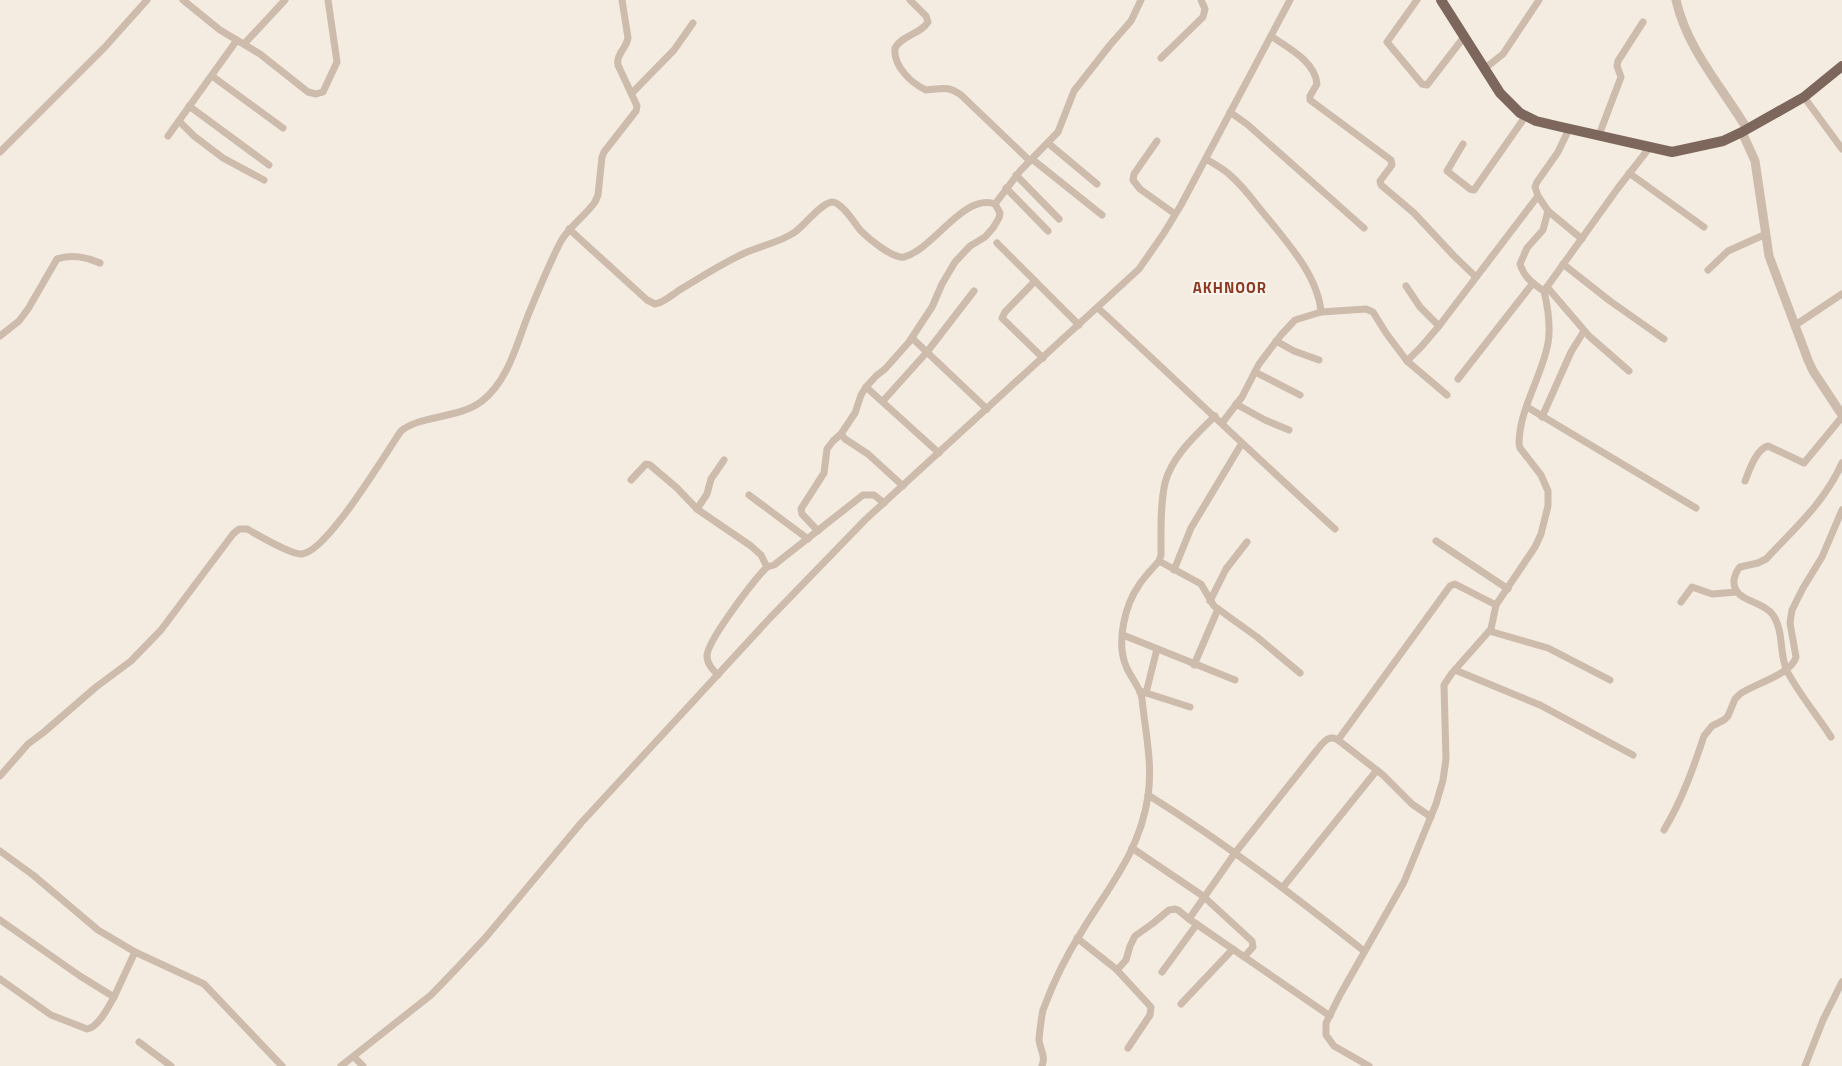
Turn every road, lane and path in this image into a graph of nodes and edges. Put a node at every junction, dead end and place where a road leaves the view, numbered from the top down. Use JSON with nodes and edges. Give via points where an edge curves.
{"nodes":[{"id":1,"x":147,"y":0,"type":"edge"},
{"id":2,"x":183,"y":0,"type":"edge"},
{"id":3,"x":285,"y":0,"type":"edge"},
{"id":4,"x":328,"y":0,"type":"edge"},
{"id":5,"x":622,"y":0,"type":"edge"},
{"id":6,"x":910,"y":0,"type":"edge"},
{"id":7,"x":1141,"y":0,"type":"edge"},
{"id":8,"x":1201,"y":0,"type":"edge"},
{"id":9,"x":1290,"y":0,"type":"edge"},
{"id":10,"x":1417,"y":0,"type":"edge"},
{"id":11,"x":1441,"y":0,"type":"edge"},
{"id":12,"x":1539,"y":0,"type":"edge"},
{"id":13,"x":1677,"y":4,"type":"edge"},
{"id":14,"x":1643,"y":22,"type":"dead end"},
{"id":15,"x":693,"y":23,"type":"dead end"},
{"id":16,"x":1271,"y":36,"type":"junction"},
{"id":17,"x":1464,"y":37,"type":"junction"},
{"id":18,"x":237,"y":40,"type":"junction"},
{"id":19,"x":244,"y":44,"type":"junction"},
{"id":20,"x":1161,"y":58,"type":"dead end"},
{"id":21,"x":1842,"y":66,"type":"edge"},
{"id":22,"x":1484,"y":69,"type":"junction"},
{"id":23,"x":212,"y":76,"type":"junction"},
{"id":24,"x":632,"y":92,"type":"junction"},
{"id":25,"x":1804,"y":96,"type":"junction"},
{"id":26,"x":189,"y":106,"type":"junction"},
{"id":27,"x":1230,"y":112,"type":"junction"},
{"id":28,"x":1525,"y":117,"type":"junction"},
{"id":29,"x":179,"y":121,"type":"junction"},
{"id":30,"x":283,"y":128,"type":"dead end"},
{"id":31,"x":1564,"y":128,"type":"junction"},
{"id":32,"x":1745,"y":130,"type":"junction"},
{"id":33,"x":1599,"y":135,"type":"junction"},
{"id":34,"x":168,"y":136,"type":"dead end"},
{"id":35,"x":1157,"y":141,"type":"dead end"},
{"id":36,"x":1048,"y":143,"type":"junction"},
{"id":37,"x":1464,"y":144,"type":"dead end"},
{"id":38,"x":1650,"y":147,"type":"junction"},
{"id":39,"x":1842,"y":149,"type":"edge"},
{"id":40,"x":0,"y":152,"type":"edge"},
{"id":41,"x":1206,"y":159,"type":"junction"},
{"id":42,"x":1031,"y":160,"type":"junction"},
{"id":43,"x":269,"y":165,"type":"dead end"},
{"id":44,"x":1629,"y":173,"type":"junction"},
{"id":45,"x":1016,"y":175,"type":"junction"},
{"id":46,"x":264,"y":180,"type":"dead end"},
{"id":47,"x":1097,"y":184,"type":"dead end"},
{"id":48,"x":1006,"y":188,"type":"junction"},
{"id":49,"x":1538,"y":196,"type":"junction"},
{"id":50,"x":995,"y":204,"type":"junction"},
{"id":51,"x":1548,"y":212,"type":"junction"},
{"id":52,"x":1176,"y":214,"type":"junction"},
{"id":53,"x":1102,"y":216,"type":"dead end"},
{"id":54,"x":1058,"y":219,"type":"dead end"},
{"id":55,"x":1704,"y":227,"type":"dead end"},
{"id":56,"x":1364,"y":228,"type":"dead end"},
{"id":57,"x":570,"y":230,"type":"junction"},
{"id":58,"x":1048,"y":231,"type":"dead end"},
{"id":59,"x":1766,"y":234,"type":"junction"},
{"id":60,"x":1582,"y":239,"type":"junction"},
{"id":61,"x":997,"y":243,"type":"dead end"},
{"id":62,"x":100,"y":263,"type":"dead end"},
{"id":63,"x":1564,"y":264,"type":"junction"},
{"id":64,"x":1708,"y":270,"type":"dead end"},
{"id":65,"x":1476,"y":276,"type":"junction"},
{"id":66,"x":1035,"y":281,"type":"junction"},
{"id":67,"x":1533,"y":283,"type":"junction"},
{"id":68,"x":1406,"y":286,"type":"dead end"},
{"id":69,"x":1545,"y":289,"type":"junction"},
{"id":70,"x":974,"y":291,"type":"dead end"},
{"id":71,"x":1842,"y":294,"type":"edge"},
{"id":72,"x":1098,"y":308,"type":"junction"},
{"id":73,"x":1321,"y":308,"type":"junction"},
{"id":74,"x":1079,"y":325,"type":"junction"},
{"id":75,"x":1439,"y":326,"type":"junction"},
{"id":76,"x":1794,"y":326,"type":"junction"},
{"id":77,"x":1584,"y":330,"type":"junction"},
{"id":78,"x":0,"y":336,"type":"edge"},
{"id":79,"x":912,"y":338,"type":"junction"},
{"id":80,"x":1664,"y":339,"type":"dead end"},
{"id":81,"x":1276,"y":341,"type":"junction"},
{"id":82,"x":927,"y":352,"type":"junction"},
{"id":83,"x":1043,"y":358,"type":"junction"},
{"id":84,"x":1319,"y":360,"type":"dead end"},
{"id":85,"x":1407,"y":361,"type":"junction"},
{"id":86,"x":1629,"y":371,"type":"dead end"},
{"id":87,"x":1255,"y":372,"type":"junction"},
{"id":88,"x":1458,"y":379,"type":"dead end"},
{"id":89,"x":866,"y":387,"type":"junction"},
{"id":90,"x":1300,"y":395,"type":"dead end"},
{"id":91,"x":1447,"y":395,"type":"dead end"},
{"id":92,"x":883,"y":401,"type":"junction"},
{"id":93,"x":1236,"y":404,"type":"junction"},
{"id":94,"x":1527,"y":407,"type":"junction"},
{"id":95,"x":987,"y":408,"type":"junction"},
{"id":96,"x":1212,"y":414,"type":"junction"},
{"id":97,"x":1842,"y":416,"type":"edge"},
{"id":98,"x":1542,"y":417,"type":"junction"},
{"id":99,"x":1222,"y":423,"type":"junction"},
{"id":100,"x":1289,"y":430,"type":"dead end"},
{"id":101,"x":841,"y":434,"type":"junction"},
{"id":102,"x":1242,"y":443,"type":"junction"},
{"id":103,"x":939,"y":453,"type":"junction"},
{"id":104,"x":724,"y":460,"type":"dead end"},
{"id":105,"x":1842,"y":463,"type":"edge"},
{"id":106,"x":632,"y":480,"type":"dead end"},
{"id":107,"x":1745,"y":481,"type":"dead end"},
{"id":108,"x":902,"y":486,"type":"junction"},
{"id":109,"x":749,"y":495,"type":"dead end"},
{"id":110,"x":884,"y":503,"type":"junction"},
{"id":111,"x":1696,"y":508,"type":"dead end"},
{"id":112,"x":697,"y":509,"type":"junction"},
{"id":113,"x":1842,"y":510,"type":"edge"},
{"id":114,"x":1335,"y":529,"type":"dead end"},
{"id":115,"x":818,"y":531,"type":"junction"},
{"id":116,"x":808,"y":539,"type":"junction"},
{"id":117,"x":1436,"y":541,"type":"dead end"},
{"id":118,"x":1247,"y":542,"type":"dead end"},
{"id":119,"x":1159,"y":561,"type":"junction"},
{"id":120,"x":767,"y":567,"type":"junction"},
{"id":121,"x":1174,"y":570,"type":"junction"},
{"id":122,"x":1508,"y":589,"type":"junction"},
{"id":123,"x":1737,"y":592,"type":"junction"},
{"id":124,"x":1210,"y":601,"type":"junction"},
{"id":125,"x":1681,"y":602,"type":"dead end"},
{"id":126,"x":1496,"y":605,"type":"junction"},
{"id":127,"x":1218,"y":609,"type":"junction"},
{"id":128,"x":1490,"y":630,"type":"junction"},
{"id":129,"x":1123,"y":635,"type":"junction"},
{"id":130,"x":1157,"y":650,"type":"junction"},
{"id":131,"x":1194,"y":665,"type":"junction"},
{"id":132,"x":1790,"y":666,"type":"junction"},
{"id":133,"x":1455,"y":670,"type":"junction"},
{"id":134,"x":1300,"y":673,"type":"dead end"},
{"id":135,"x":718,"y":675,"type":"junction"},
{"id":136,"x":1235,"y":680,"type":"dead end"},
{"id":137,"x":1610,"y":680,"type":"dead end"},
{"id":138,"x":1143,"y":692,"type":"junction"},
{"id":139,"x":1190,"y":707,"type":"dead end"},
{"id":140,"x":1831,"y":737,"type":"dead end"},
{"id":141,"x":1338,"y":740,"type":"junction"},
{"id":142,"x":1633,"y":755,"type":"dead end"},
{"id":143,"x":1377,"y":770,"type":"junction"},
{"id":144,"x":0,"y":776,"type":"edge"},
{"id":145,"x":1148,"y":795,"type":"junction"},
{"id":146,"x":1431,"y":818,"type":"junction"},
{"id":147,"x":1664,"y":830,"type":"dead end"},
{"id":148,"x":1132,"y":848,"type":"junction"},
{"id":149,"x":0,"y":851,"type":"edge"},
{"id":150,"x":1235,"y":853,"type":"junction"},
{"id":151,"x":1283,"y":887,"type":"junction"},
{"id":152,"x":1203,"y":896,"type":"junction"},
{"id":153,"x":1189,"y":919,"type":"junction"},
{"id":154,"x":0,"y":920,"type":"edge"},
{"id":155,"x":1196,"y":924,"type":"junction"},
{"id":156,"x":1077,"y":938,"type":"junction"},
{"id":157,"x":1233,"y":949,"type":"junction"},
{"id":158,"x":1364,"y":951,"type":"junction"},
{"id":159,"x":135,"y":952,"type":"junction"},
{"id":160,"x":1244,"y":957,"type":"junction"},
{"id":161,"x":1117,"y":970,"type":"junction"},
{"id":162,"x":1162,"y":972,"type":"dead end"},
{"id":163,"x":0,"y":979,"type":"edge"},
{"id":164,"x":1842,"y":982,"type":"edge"},
{"id":165,"x":114,"y":997,"type":"junction"},
{"id":166,"x":1181,"y":1004,"type":"dead end"},
{"id":167,"x":1330,"y":1016,"type":"junction"},
{"id":168,"x":139,"y":1042,"type":"dead end"},
{"id":169,"x":1128,"y":1048,"type":"dead end"},
{"id":170,"x":354,"y":1057,"type":"junction"},
{"id":171,"x":171,"y":1066,"type":"edge"},
{"id":172,"x":282,"y":1066,"type":"edge"},
{"id":173,"x":341,"y":1066,"type":"edge"},
{"id":174,"x":362,"y":1066,"type":"edge"},
{"id":175,"x":1042,"y":1066,"type":"edge"},
{"id":176,"x":1369,"y":1066,"type":"edge"},
{"id":177,"x":1805,"y":1066,"type":"edge"}],
"edges":[{"from":1,"to":40,"type":"street","via":[[105,47]]},
{"from":2,"to":18,"type":"street","via":[[220,30]]},
{"from":3,"to":19,"type":"street"},
{"from":4,"to":19,"type":"street","via":[[338,62],[320,94],[308,92]]},
{"from":5,"to":24,"type":"street","via":[[628,38],[617,60]]},
{"from":6,"to":42,"type":"street","via":[[926,16],[928,22],[895,48],[896,60],[904,74],[926,90],[947,87],[961,95]]},
{"from":7,"to":36,"type":"street","via":[[1131,21],[1074,91],[1061,126]]},
{"from":8,"to":20,"type":"street","via":[[1205,9],[1204,14]]},
{"from":9,"to":16,"type":"street"},
{"from":10,"to":17,"type":"street","via":[[1387,42],[1422,84],[1427,85]]},
{"from":11,"to":17,"type":"main road"},
{"from":12,"to":22,"type":"street","via":[[1503,54]]},
{"from":13,"to":32,"type":"street","via":[[1692,45],[1730,99]]},
{"from":14,"to":33,"type":"street","via":[[1618,61],[1621,77]]},
{"from":15,"to":24,"type":"street","via":[[674,50]]},
{"from":16,"to":27,"type":"street"},
{"from":16,"to":65,"type":"street","via":[[1300,56],[1313,70],[1317,84],[1310,100],[1391,160],[1392,165],[1380,184],[1420,219]]},
{"from":17,"to":22,"type":"main road"},
{"from":18,"to":19,"type":"street"},
{"from":18,"to":23,"type":"street"},
{"from":21,"to":25,"type":"main road"},
{"from":22,"to":28,"type":"main road","via":[[1500,93]]},
{"from":23,"to":26,"type":"street"},
{"from":23,"to":30,"type":"street"},
{"from":24,"to":57,"type":"street","via":[[637,106],[636,111],[604,152],[595,202]]},
{"from":25,"to":32,"type":"main road"},
{"from":25,"to":39,"type":"street"},
{"from":26,"to":29,"type":"street"},
{"from":26,"to":43,"type":"street"},
{"from":27,"to":41,"type":"street"},
{"from":27,"to":56,"type":"street","via":[[1254,129]]},
{"from":28,"to":31,"type":"main road"},
{"from":28,"to":37,"type":"street","via":[[1474,190],[1447,171]]},
{"from":29,"to":34,"type":"street"},
{"from":29,"to":46,"type":"street","via":[[223,158]]},
{"from":31,"to":33,"type":"main road"},
{"from":31,"to":49,"type":"street","via":[[1558,152],[1535,187]]},
{"from":32,"to":38,"type":"main road","via":[[1723,141],[1672,152]]},
{"from":32,"to":59,"type":"street","via":[[1755,161]]},
{"from":33,"to":38,"type":"main road"},
{"from":35,"to":52,"type":"street","via":[[1134,174],[1133,180],[1140,189]]},
{"from":36,"to":42,"type":"street"},
{"from":36,"to":47,"type":"street"},
{"from":38,"to":44,"type":"street"},
{"from":41,"to":52,"type":"street"},
{"from":41,"to":73,"type":"street","via":[[1230,175],[1296,253],[1318,295]]},
{"from":42,"to":45,"type":"street"},
{"from":42,"to":53,"type":"street"},
{"from":44,"to":55,"type":"street"},
{"from":44,"to":60,"type":"street"},
{"from":45,"to":48,"type":"street"},
{"from":45,"to":54,"type":"street"},
{"from":48,"to":50,"type":"street"},
{"from":48,"to":58,"type":"street"},
{"from":49,"to":51,"type":"street"},
{"from":49,"to":65,"type":"street"},
{"from":50,"to":57,"type":"street","via":[[975,205],[920,248],[900,257],[891,254],[869,238],[838,204],[831,202],[794,233],[732,260],[655,304],[647,300]]},
{"from":50,"to":79,"type":"street","via":[[1000,212],[993,228],[955,262],[932,307]]},
{"from":51,"to":60,"type":"street"},
{"from":51,"to":67,"type":"street","via":[[1543,230],[1521,259],[1522,270]]},
{"from":52,"to":72,"type":"street","via":[[1139,269]]},
{"from":57,"to":144,"type":"street","via":[[544,278],[512,359],[492,392],[482,401],[454,414],[415,424],[401,431],[338,522],[310,552],[297,554],[247,529],[239,529],[161,630],[131,661],[28,744]]},
{"from":59,"to":64,"type":"street","via":[[1728,252]]},
{"from":59,"to":76,"type":"street","via":[[1769,256]]},
{"from":60,"to":63,"type":"street"},
{"from":61,"to":66,"type":"street"},
{"from":62,"to":78,"type":"street","via":[[88,258],[57,260],[28,310]]},
{"from":63,"to":69,"type":"street"},
{"from":63,"to":80,"type":"street"},
{"from":65,"to":75,"type":"street"},
{"from":66,"to":74,"type":"street"},
{"from":66,"to":83,"type":"street","via":[[1002,318]]},
{"from":67,"to":69,"type":"street"},
{"from":67,"to":88,"type":"street"},
{"from":68,"to":75,"type":"street","via":[[1420,307]]},
{"from":69,"to":77,"type":"street"},
{"from":69,"to":94,"type":"street","via":[[1548,342]]},
{"from":70,"to":82,"type":"street"},
{"from":71,"to":76,"type":"street"},
{"from":72,"to":74,"type":"street"},
{"from":72,"to":96,"type":"street"},
{"from":73,"to":81,"type":"street","via":[[1295,320]]},
{"from":73,"to":85,"type":"street","via":[[1366,309],[1373,312]]},
{"from":74,"to":83,"type":"street"},
{"from":75,"to":85,"type":"street"},
{"from":76,"to":97,"type":"street","via":[[1813,371]]},
{"from":77,"to":86,"type":"street"},
{"from":77,"to":98,"type":"street","via":[[1570,352]]},
{"from":79,"to":82,"type":"street"},
{"from":79,"to":89,"type":"street"},
{"from":81,"to":84,"type":"street"},
{"from":81,"to":87,"type":"street"},
{"from":82,"to":92,"type":"street"},
{"from":82,"to":95,"type":"street"},
{"from":83,"to":95,"type":"street"},
{"from":85,"to":91,"type":"street"},
{"from":87,"to":90,"type":"street"},
{"from":87,"to":93,"type":"street"},
{"from":89,"to":92,"type":"street"},
{"from":89,"to":101,"type":"street","via":[[855,413]]},
{"from":92,"to":103,"type":"street"},
{"from":93,"to":99,"type":"street"},
{"from":93,"to":100,"type":"street"},
{"from":94,"to":98,"type":"street"},
{"from":94,"to":122,"type":"street","via":[[1519,444],[1546,484],[1548,506],[1535,547]]},
{"from":95,"to":103,"type":"street"},
{"from":96,"to":99,"type":"street"},
{"from":96,"to":119,"type":"street","via":[[1176,460],[1168,476],[1164,491]]},
{"from":97,"to":107,"type":"street","via":[[1804,463],[1768,446],[1756,457]]},
{"from":98,"to":111,"type":"street"},
{"from":99,"to":102,"type":"street"},
{"from":101,"to":108,"type":"street","via":[[868,454]]},
{"from":101,"to":115,"type":"street","via":[[827,450],[824,473],[801,509],[802,514]]},
{"from":102,"to":114,"type":"street"},
{"from":102,"to":121,"type":"street","via":[[1191,528]]},
{"from":103,"to":108,"type":"street"},
{"from":104,"to":112,"type":"street","via":[[710,479],[707,494]]},
{"from":105,"to":123,"type":"street","via":[[1828,491],[1817,505],[1769,555],[1762,561],[1743,565],[1737,570],[1734,584]]},
{"from":106,"to":112,"type":"street","via":[[647,463]]},
{"from":108,"to":110,"type":"street"},
{"from":109,"to":116,"type":"street"},
{"from":110,"to":115,"type":"street","via":[[874,495],[863,496]]},
{"from":110,"to":135,"type":"street","via":[[770,618]]},
{"from":112,"to":120,"type":"street","via":[[751,546],[759,553]]},
{"from":113,"to":132,"type":"street","via":[[1822,557],[1792,610],[1790,623],[1796,657]]},
{"from":115,"to":116,"type":"street"},
{"from":116,"to":120,"type":"street","via":[[774,565]]},
{"from":117,"to":122,"type":"street"},
{"from":118,"to":124,"type":"street","via":[[1226,570]]},
{"from":119,"to":121,"type":"street"},
{"from":119,"to":129,"type":"street","via":[[1138,585],[1125,619]]},
{"from":120,"to":135,"type":"street","via":[[740,599],[708,651],[708,662]]},
{"from":121,"to":124,"type":"street","via":[[1201,584]]},
{"from":122,"to":126,"type":"street"},
{"from":123,"to":125,"type":"street","via":[[1712,594],[1692,587]]},
{"from":123,"to":132,"type":"street","via":[[1771,612]]},
{"from":124,"to":127,"type":"street"},
{"from":126,"to":128,"type":"street"},
{"from":126,"to":141,"type":"street","via":[[1455,584],[1450,586]]},
{"from":127,"to":131,"type":"street"},
{"from":127,"to":134,"type":"street"},
{"from":128,"to":133,"type":"street"},
{"from":128,"to":137,"type":"street","via":[[1548,648]]},
{"from":129,"to":130,"type":"street"},
{"from":129,"to":138,"type":"street","via":[[1125,665]]},
{"from":130,"to":131,"type":"street"},
{"from":130,"to":138,"type":"street"},
{"from":131,"to":136,"type":"street"},
{"from":132,"to":140,"type":"street"},
{"from":132,"to":147,"type":"street","via":[[1740,694],[1724,720],[1708,730],[1693,773]]},
{"from":133,"to":142,"type":"street","via":[[1540,705]]},
{"from":133,"to":146,"type":"street","via":[[1443,689],[1445,769]]},
{"from":135,"to":170,"type":"street","via":[[581,823],[458,967],[430,995]]},
{"from":138,"to":139,"type":"street"},
{"from":138,"to":145,"type":"street","via":[[1148,750]]},
{"from":141,"to":143,"type":"street"},
{"from":141,"to":150,"type":"street","via":[[1329,738],[1317,750]]},
{"from":143,"to":146,"type":"street","via":[[1412,804]]},
{"from":143,"to":151,"type":"street"},
{"from":145,"to":148,"type":"street","via":[[1139,832]]},
{"from":145,"to":150,"type":"street"},
{"from":146,"to":158,"type":"street","via":[[1404,882]]},
{"from":148,"to":152,"type":"street"},
{"from":148,"to":156,"type":"street","via":[[1115,882]]},
{"from":149,"to":159,"type":"street","via":[[33,875],[98,930]]},
{"from":150,"to":151,"type":"street"},
{"from":150,"to":152,"type":"street"},
{"from":151,"to":158,"type":"street"},
{"from":152,"to":153,"type":"street"},
{"from":152,"to":160,"type":"street","via":[[1252,941],[1253,947]]},
{"from":153,"to":155,"type":"street"},
{"from":153,"to":161,"type":"street","via":[[1178,910],[1169,910],[1135,936],[1126,960]]},
{"from":154,"to":165,"type":"street"},
{"from":155,"to":157,"type":"street"},
{"from":155,"to":162,"type":"street"},
{"from":156,"to":161,"type":"street"},
{"from":156,"to":175,"type":"street","via":[[1042,1012],[1039,1038],[1044,1057]]},
{"from":157,"to":160,"type":"street"},
{"from":157,"to":166,"type":"street"},
{"from":158,"to":167,"type":"street"},
{"from":159,"to":165,"type":"street"},
{"from":159,"to":172,"type":"street","via":[[204,984]]},
{"from":160,"to":167,"type":"street"},
{"from":161,"to":169,"type":"street","via":[[1152,1010]]},
{"from":163,"to":165,"type":"street","via":[[51,1015],[87,1029],[103,1015]]},
{"from":164,"to":177,"type":"street","via":[[1823,1020]]},
{"from":167,"to":176,"type":"street","via":[[1325,1030],[1330,1041],[1334,1046]]},
{"from":168,"to":171,"type":"street"},
{"from":170,"to":173,"type":"street"},
{"from":170,"to":174,"type":"street"}]}
